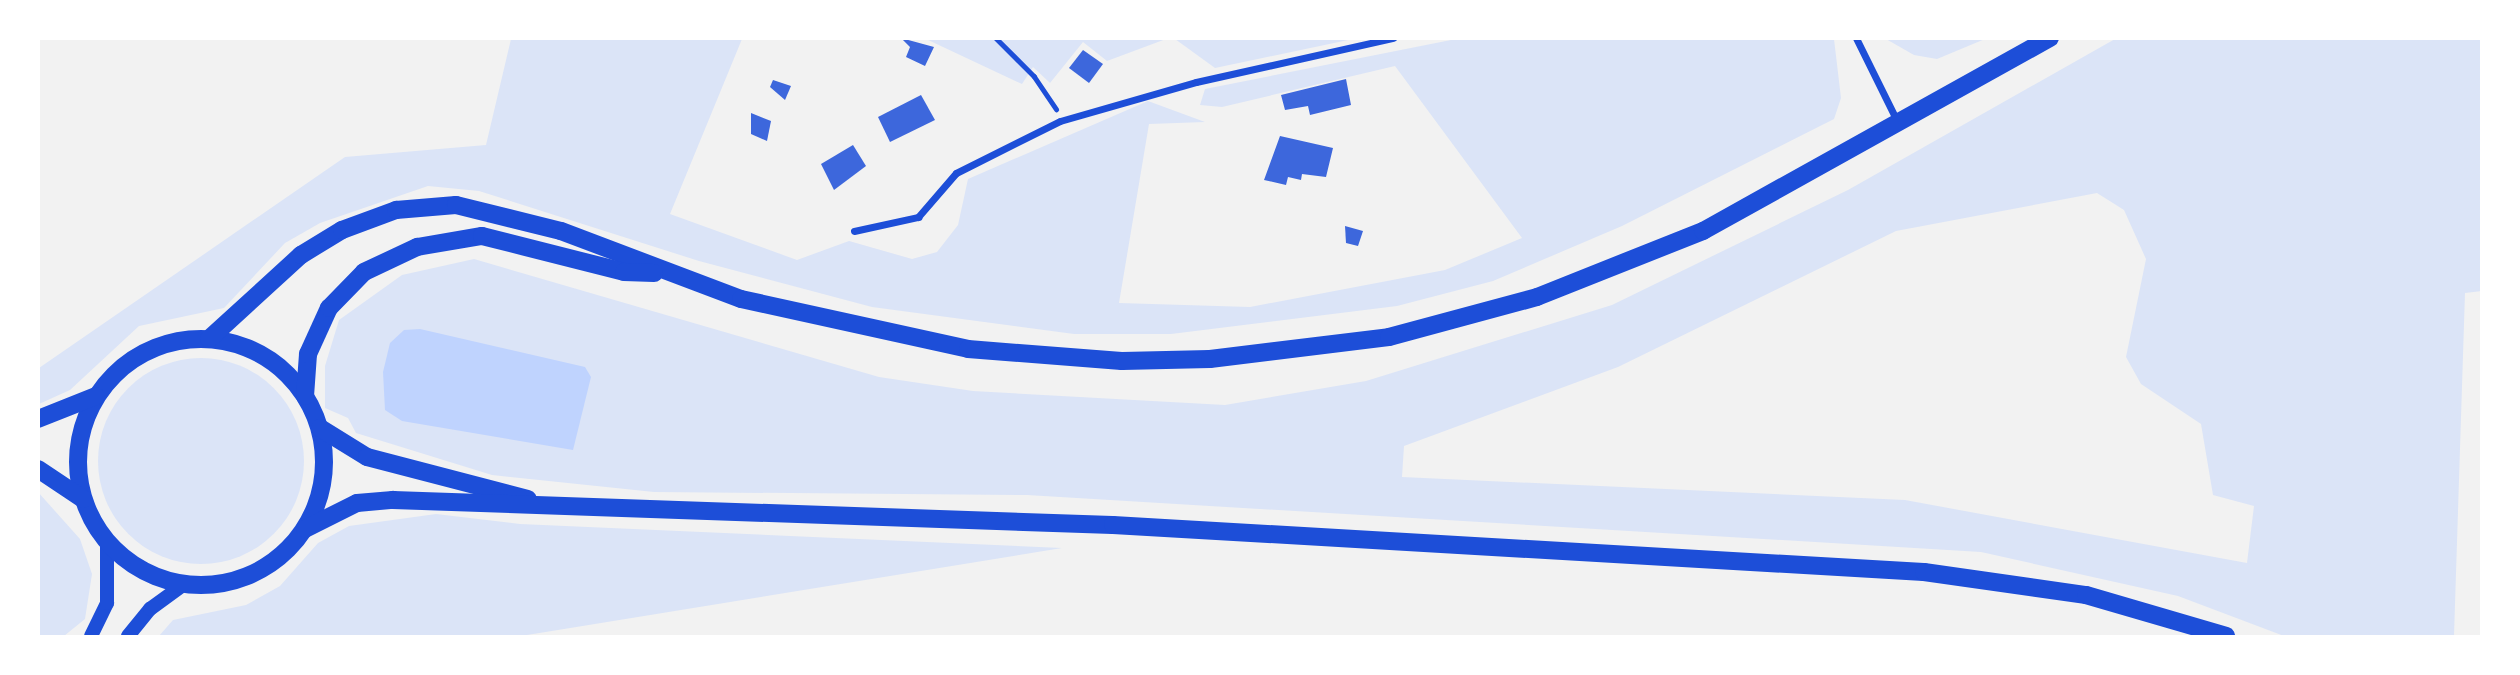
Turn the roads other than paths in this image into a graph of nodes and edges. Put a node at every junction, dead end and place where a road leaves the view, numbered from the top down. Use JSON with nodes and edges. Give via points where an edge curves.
{"nodes":[{"id":1,"x":1392,"y":38,"type":"edge"},
{"id":2,"x":1856,"y":38,"type":"edge"},
{"id":3,"x":2050,"y":38,"type":"edge"},
{"id":4,"x":1900,"y":127,"type":"junction"},
{"id":5,"x":854,"y":231,"type":"dead end"},
{"id":6,"x":661,"y":273,"type":"junction"},
{"id":7,"x":209,"y":339,"type":"junction"},
{"id":8,"x":305,"y":396,"type":"junction"},
{"id":9,"x":96,"y":397,"type":"junction"},
{"id":10,"x":38,"y":419,"type":"edge"},
{"id":11,"x":320,"y":428,"type":"junction"},
{"id":12,"x":38,"y":469,"type":"edge"},
{"id":13,"x":83,"y":499,"type":"junction"},
{"id":14,"x":555,"y":504,"type":"junction"},
{"id":15,"x":305,"y":529,"type":"junction"},
{"id":16,"x":107,"y":543,"type":"junction"},
{"id":17,"x":183,"y":585,"type":"junction"},
{"id":18,"x":91,"y":636,"type":"edge"},
{"id":19,"x":128,"y":636,"type":"edge"},
{"id":20,"x":2226,"y":636,"type":"edge"}],
"edges":[{"from":1,"to":5,"type":"street","via":[[1196,82],[1060,121],[956,173],[918,217]]},
{"from":2,"to":4,"type":"street"},
{"from":3,"to":4,"type":"main road"},
{"from":4,"to":6,"type":"main road","via":[[1758,205],[1594,277],[1463,320],[1299,351],[1122,361],[968,349],[824,321]]},
{"from":6,"to":7,"type":"main road","via":[[506,213],[456,205],[406,209],[342,230],[301,255]]},
{"from":6,"to":8,"type":"main road","via":[[624,272],[482,236],[417,247],[364,272],[328,308],[308,354]]},
{"from":7,"to":8,"type":"main road","via":[[257,352]]},
{"from":7,"to":9,"type":"main road","via":[[157,346],[133,359]]},
{"from":8,"to":11,"type":"main road"},
{"from":9,"to":10,"type":"main road"},
{"from":9,"to":13,"type":"main road","via":[[79,446]]},
{"from":11,"to":14,"type":"main road","via":[[367,457]]},
{"from":11,"to":15,"type":"main road","via":[[323,480]]},
{"from":12,"to":13,"type":"main road"},
{"from":13,"to":16,"type":"main road"},
{"from":14,"to":15,"type":"main road","via":[[374,500]]},
{"from":14,"to":20,"type":"main road","via":[[1114,524],[1882,568],[2087,595]]},
{"from":15,"to":17,"type":"main road","via":[[278,559],[243,579]]},
{"from":16,"to":17,"type":"main road","via":[[134,566]]},
{"from":16,"to":18,"type":"main road","via":[[107,603]]},
{"from":17,"to":19,"type":"main road","via":[[150,609]]}]}
